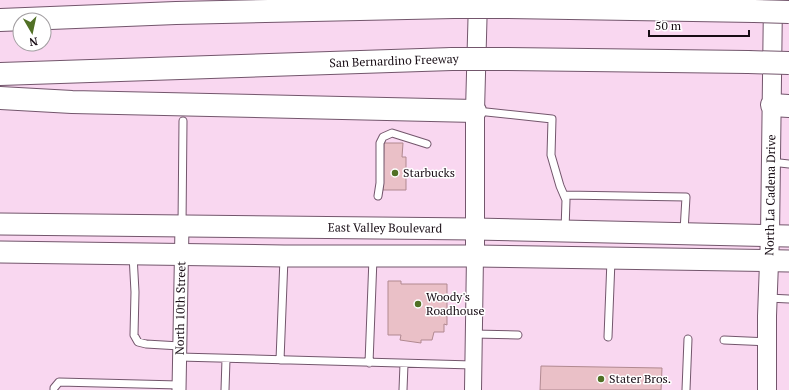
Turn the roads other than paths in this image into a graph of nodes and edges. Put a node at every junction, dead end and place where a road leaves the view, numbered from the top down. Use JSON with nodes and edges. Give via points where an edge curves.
{"nodes":[{"id":1,"x":478,"y":0,"type":"edge"},
{"id":2,"x":772,"y":0,"type":"edge"},
{"id":3,"x":789,"y":12,"type":"edge"},
{"id":4,"x":0,"y":20,"type":"edge"},
{"id":5,"x":789,"y":63,"type":"edge"},
{"id":6,"x":0,"y":74,"type":"edge"},
{"id":7,"x":0,"y":98,"type":"edge"},
{"id":8,"x":780,"y":105,"type":"edge"},
{"id":9,"x":475,"y":111,"type":"junction"},
{"id":10,"x":183,"y":121,"type":"dead end"},
{"id":11,"x":427,"y":144,"type":"dead end"},
{"id":12,"x":771,"y":162,"type":"junction"},
{"id":13,"x":789,"y":164,"type":"edge"},
{"id":14,"x":564,"y":195,"type":"junction"},
{"id":15,"x":378,"y":196,"type":"dead end"},
{"id":16,"x":0,"y":224,"type":"edge"},
{"id":17,"x":182,"y":226,"type":"junction"},
{"id":18,"x":475,"y":229,"type":"junction"},
{"id":19,"x":565,"y":230,"type":"junction"},
{"id":20,"x":684,"y":233,"type":"junction"},
{"id":21,"x":780,"y":236,"type":"edge"},
{"id":22,"x":0,"y":252,"type":"edge"},
{"id":23,"x":133,"y":253,"type":"junction"},
{"id":24,"x":181,"y":255,"type":"junction"},
{"id":25,"x":284,"y":256,"type":"junction"},
{"id":26,"x":373,"y":256,"type":"junction"},
{"id":27,"x":475,"y":256,"type":"junction"},
{"id":28,"x":612,"y":258,"type":"junction"},
{"id":29,"x":779,"y":261,"type":"edge"},
{"id":30,"x":768,"y":298,"type":"junction"},
{"id":31,"x":789,"y":299,"type":"edge"},
{"id":32,"x":473,"y":334,"type":"junction"},
{"id":33,"x":518,"y":335,"type":"dead end"},
{"id":34,"x":608,"y":337,"type":"dead end"},
{"id":35,"x":688,"y":339,"type":"dead end"},
{"id":36,"x":724,"y":340,"type":"dead end"},
{"id":37,"x":767,"y":342,"type":"junction"},
{"id":38,"x":180,"y":352,"type":"junction"},
{"id":39,"x":226,"y":359,"type":"junction"},
{"id":40,"x":280,"y":360,"type":"junction"},
{"id":41,"x":369,"y":363,"type":"junction"},
{"id":42,"x":404,"y":364,"type":"junction"},
{"id":43,"x":473,"y":365,"type":"junction"},
{"id":44,"x":179,"y":387,"type":"edge"},
{"id":45,"x":54,"y":390,"type":"edge"},
{"id":46,"x":225,"y":390,"type":"edge"},
{"id":47,"x":403,"y":390,"type":"edge"},
{"id":48,"x":473,"y":390,"type":"edge"},
{"id":49,"x":686,"y":390,"type":"edge"},
{"id":50,"x":767,"y":390,"type":"edge"}],
"edges":[{"from":1,"to":9,"type":"main road"},
{"from":2,"to":8,"type":"main road","name":"North La Cadena Drive"},
{"from":3,"to":4,"type":"highway","bridge":true,"via":[[454,6]]},
{"from":5,"to":6,"type":"highway","name":"San Bernardino Freeway","bridge":true,"via":[[452,59]]},
{"from":7,"to":9,"type":"highway","via":[[72,102]]},
{"from":8,"to":12,"type":"main road","name":"North La Cadena Drive"},
{"from":9,"to":14,"type":"lane","via":[[552,119],[551,155]]},
{"from":9,"to":18,"type":"main road"},
{"from":10,"to":17,"type":"lane"},
{"from":11,"to":15,"type":"lane","via":[[392,133],[383,137],[380,143]]},
{"from":12,"to":13,"type":"lane"},
{"from":12,"to":21,"type":"main road","name":"North La Cadena Drive"},
{"from":14,"to":19,"type":"lane"},
{"from":14,"to":20,"type":"lane","via":[[686,197]]},
{"from":16,"to":17,"type":"main road","name":"East Valley Boulevard"},
{"from":17,"to":18,"type":"main road","name":"East Valley Boulevard"},
{"from":17,"to":24,"type":"street","name":"North 10th Street"},
{"from":18,"to":19,"type":"main road","name":"East Valley Boulevard"},
{"from":18,"to":27,"type":"main road"},
{"from":19,"to":20,"type":"main road","name":"East Valley Boulevard"},
{"from":20,"to":21,"type":"main road","name":"East Valley Boulevard"},
{"from":21,"to":29,"type":"main road","name":"North La Cadena Drive"},
{"from":22,"to":23,"type":"main road"},
{"from":23,"to":24,"type":"main road"},
{"from":23,"to":38,"type":"lane","via":[[134,335],[138,342]]},
{"from":24,"to":25,"type":"main road"},
{"from":24,"to":38,"type":"street","name":"North 10th Street"},
{"from":25,"to":26,"type":"main road"},
{"from":25,"to":40,"type":"lane"},
{"from":26,"to":27,"type":"main road"},
{"from":26,"to":41,"type":"lane"},
{"from":27,"to":28,"type":"main road"},
{"from":27,"to":32,"type":"street"},
{"from":28,"to":29,"type":"main road"},
{"from":28,"to":34,"type":"lane"},
{"from":29,"to":30,"type":"main road","name":"North La Cadena Drive"},
{"from":30,"to":31,"type":"lane"},
{"from":30,"to":37,"type":"main road","name":"North La Cadena Drive"},
{"from":32,"to":33,"type":"lane"},
{"from":32,"to":43,"type":"street"},
{"from":35,"to":49,"type":"lane"},
{"from":36,"to":37,"type":"lane"},
{"from":37,"to":50,"type":"main road","name":"North La Cadena Drive"},
{"from":38,"to":39,"type":"lane"},
{"from":38,"to":44,"type":"street","name":"North 10th Street"},
{"from":39,"to":40,"type":"lane"},
{"from":39,"to":46,"type":"lane"},
{"from":40,"to":41,"type":"lane"},
{"from":41,"to":42,"type":"lane"},
{"from":42,"to":43,"type":"lane"},
{"from":42,"to":47,"type":"lane"},
{"from":43,"to":48,"type":"street"},
{"from":44,"to":45,"type":"lane","via":[[59,382]]}]}
